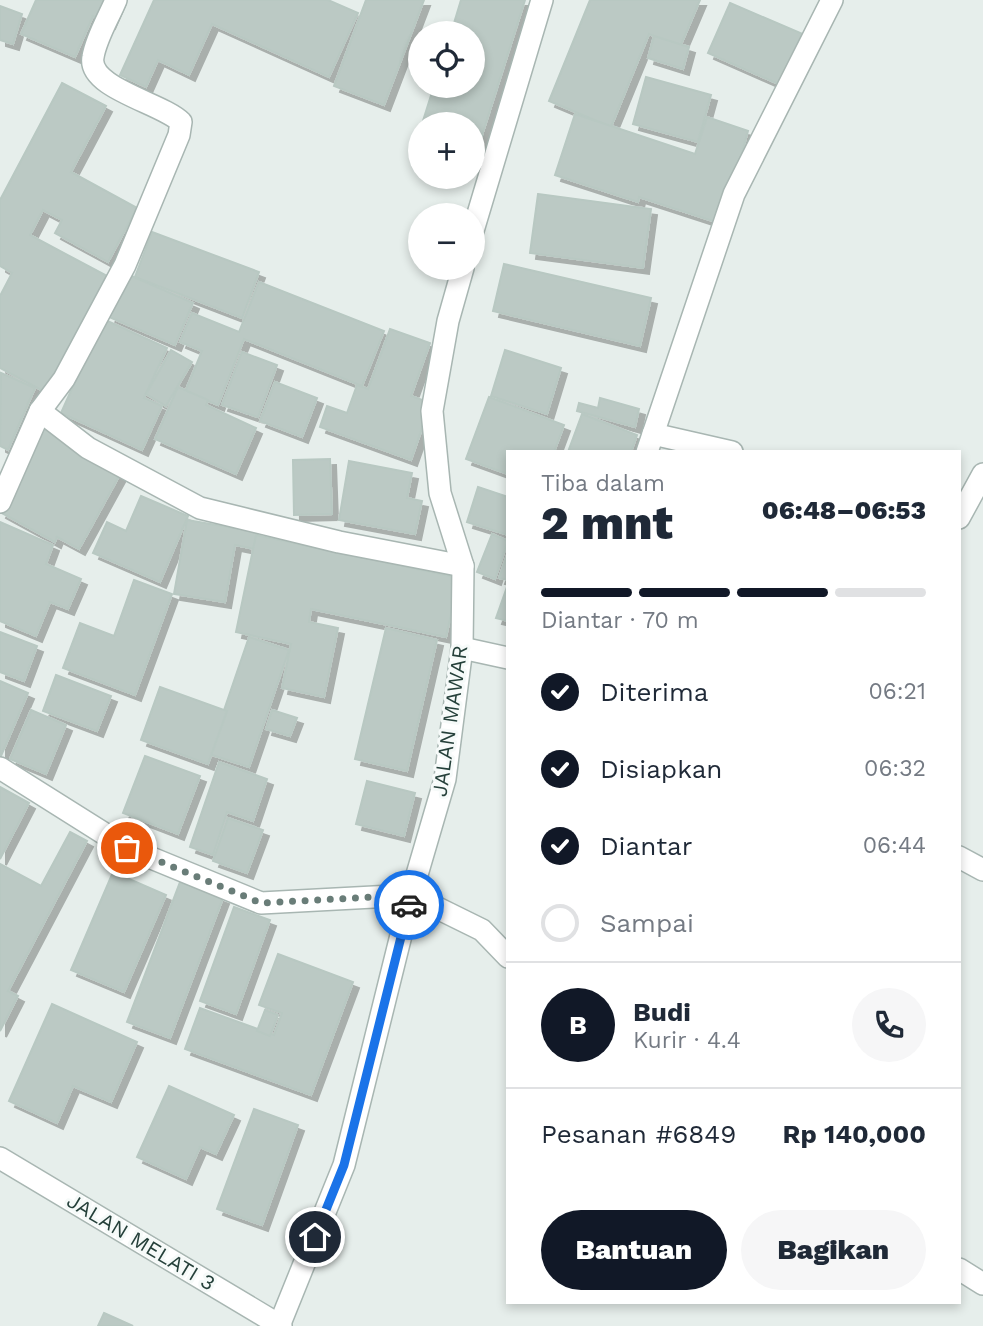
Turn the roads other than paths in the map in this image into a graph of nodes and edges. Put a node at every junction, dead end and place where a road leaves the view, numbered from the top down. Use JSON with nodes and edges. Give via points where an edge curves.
{"nodes":[{"id":1,"x":116,"y":0,"type":"edge"},
{"id":2,"x":542,"y":0,"type":"edge"},
{"id":3,"x":832,"y":0,"type":"edge"},
{"id":4,"x":481,"y":203,"type":"edge"},
{"id":5,"x":460,"y":280,"type":"edge"},
{"id":6,"x":40,"y":411,"type":"junction"},
{"id":7,"x":650,"y":443,"type":"edge"},
{"id":8,"x":714,"y":450,"type":"edge"},
{"id":9,"x":983,"y":474,"type":"edge"},
{"id":10,"x":964,"y":497,"type":"edge"},
{"id":11,"x":0,"y":502,"type":"edge"},
{"id":12,"x":463,"y":566,"type":"junction"},
{"id":13,"x":462,"y":648,"type":"junction"},
{"id":14,"x":506,"y":658,"type":"edge"},
{"id":15,"x":0,"y":768,"type":"edge"},
{"id":16,"x":961,"y":858,"type":"edge"},
{"id":17,"x":983,"y":870,"type":"edge"},
{"id":18,"x":411,"y":895,"type":"junction"},
{"id":19,"x":506,"y":955,"type":"edge"},
{"id":20,"x":0,"y":1158,"type":"edge"},
{"id":21,"x":961,"y":1270,"type":"edge"},
{"id":22,"x":983,"y":1284,"type":"edge"},
{"id":23,"x":280,"y":1326,"type":"edge"}],
"edges":[{"from":1,"to":6,"type":"street","via":[[92,58],[95,70],[105,83],[171,112],[181,122],[179,135],[125,265],[64,379]]},
{"from":2,"to":4,"type":"street"},
{"from":3,"to":7,"type":"street","via":[[734,194]]},
{"from":5,"to":12,"type":"street","name":"JALAN MAWAR","via":[[432,411],[440,493]]},
{"from":6,"to":11,"type":"street"},
{"from":6,"to":12,"type":"street","via":[[88,448],[200,508]]},
{"from":7,"to":8,"type":"street"},
{"from":9,"to":10,"type":"street"},
{"from":12,"to":13,"type":"street","name":"JALAN MAWAR"},
{"from":13,"to":14,"type":"street"},
{"from":13,"to":18,"type":"street","name":"JALAN MAWAR","via":[[445,779]]},
{"from":15,"to":18,"type":"street","via":[[127,848],[261,903]]},
{"from":16,"to":17,"type":"street"},
{"from":18,"to":19,"type":"street","via":[[482,930]]},
{"from":18,"to":23,"type":"street","name":"JALAN MAWAR","via":[[344,1165]]},
{"from":20,"to":23,"type":"street","name":"JALAN MELATI 3"},
{"from":21,"to":22,"type":"street"}]}
